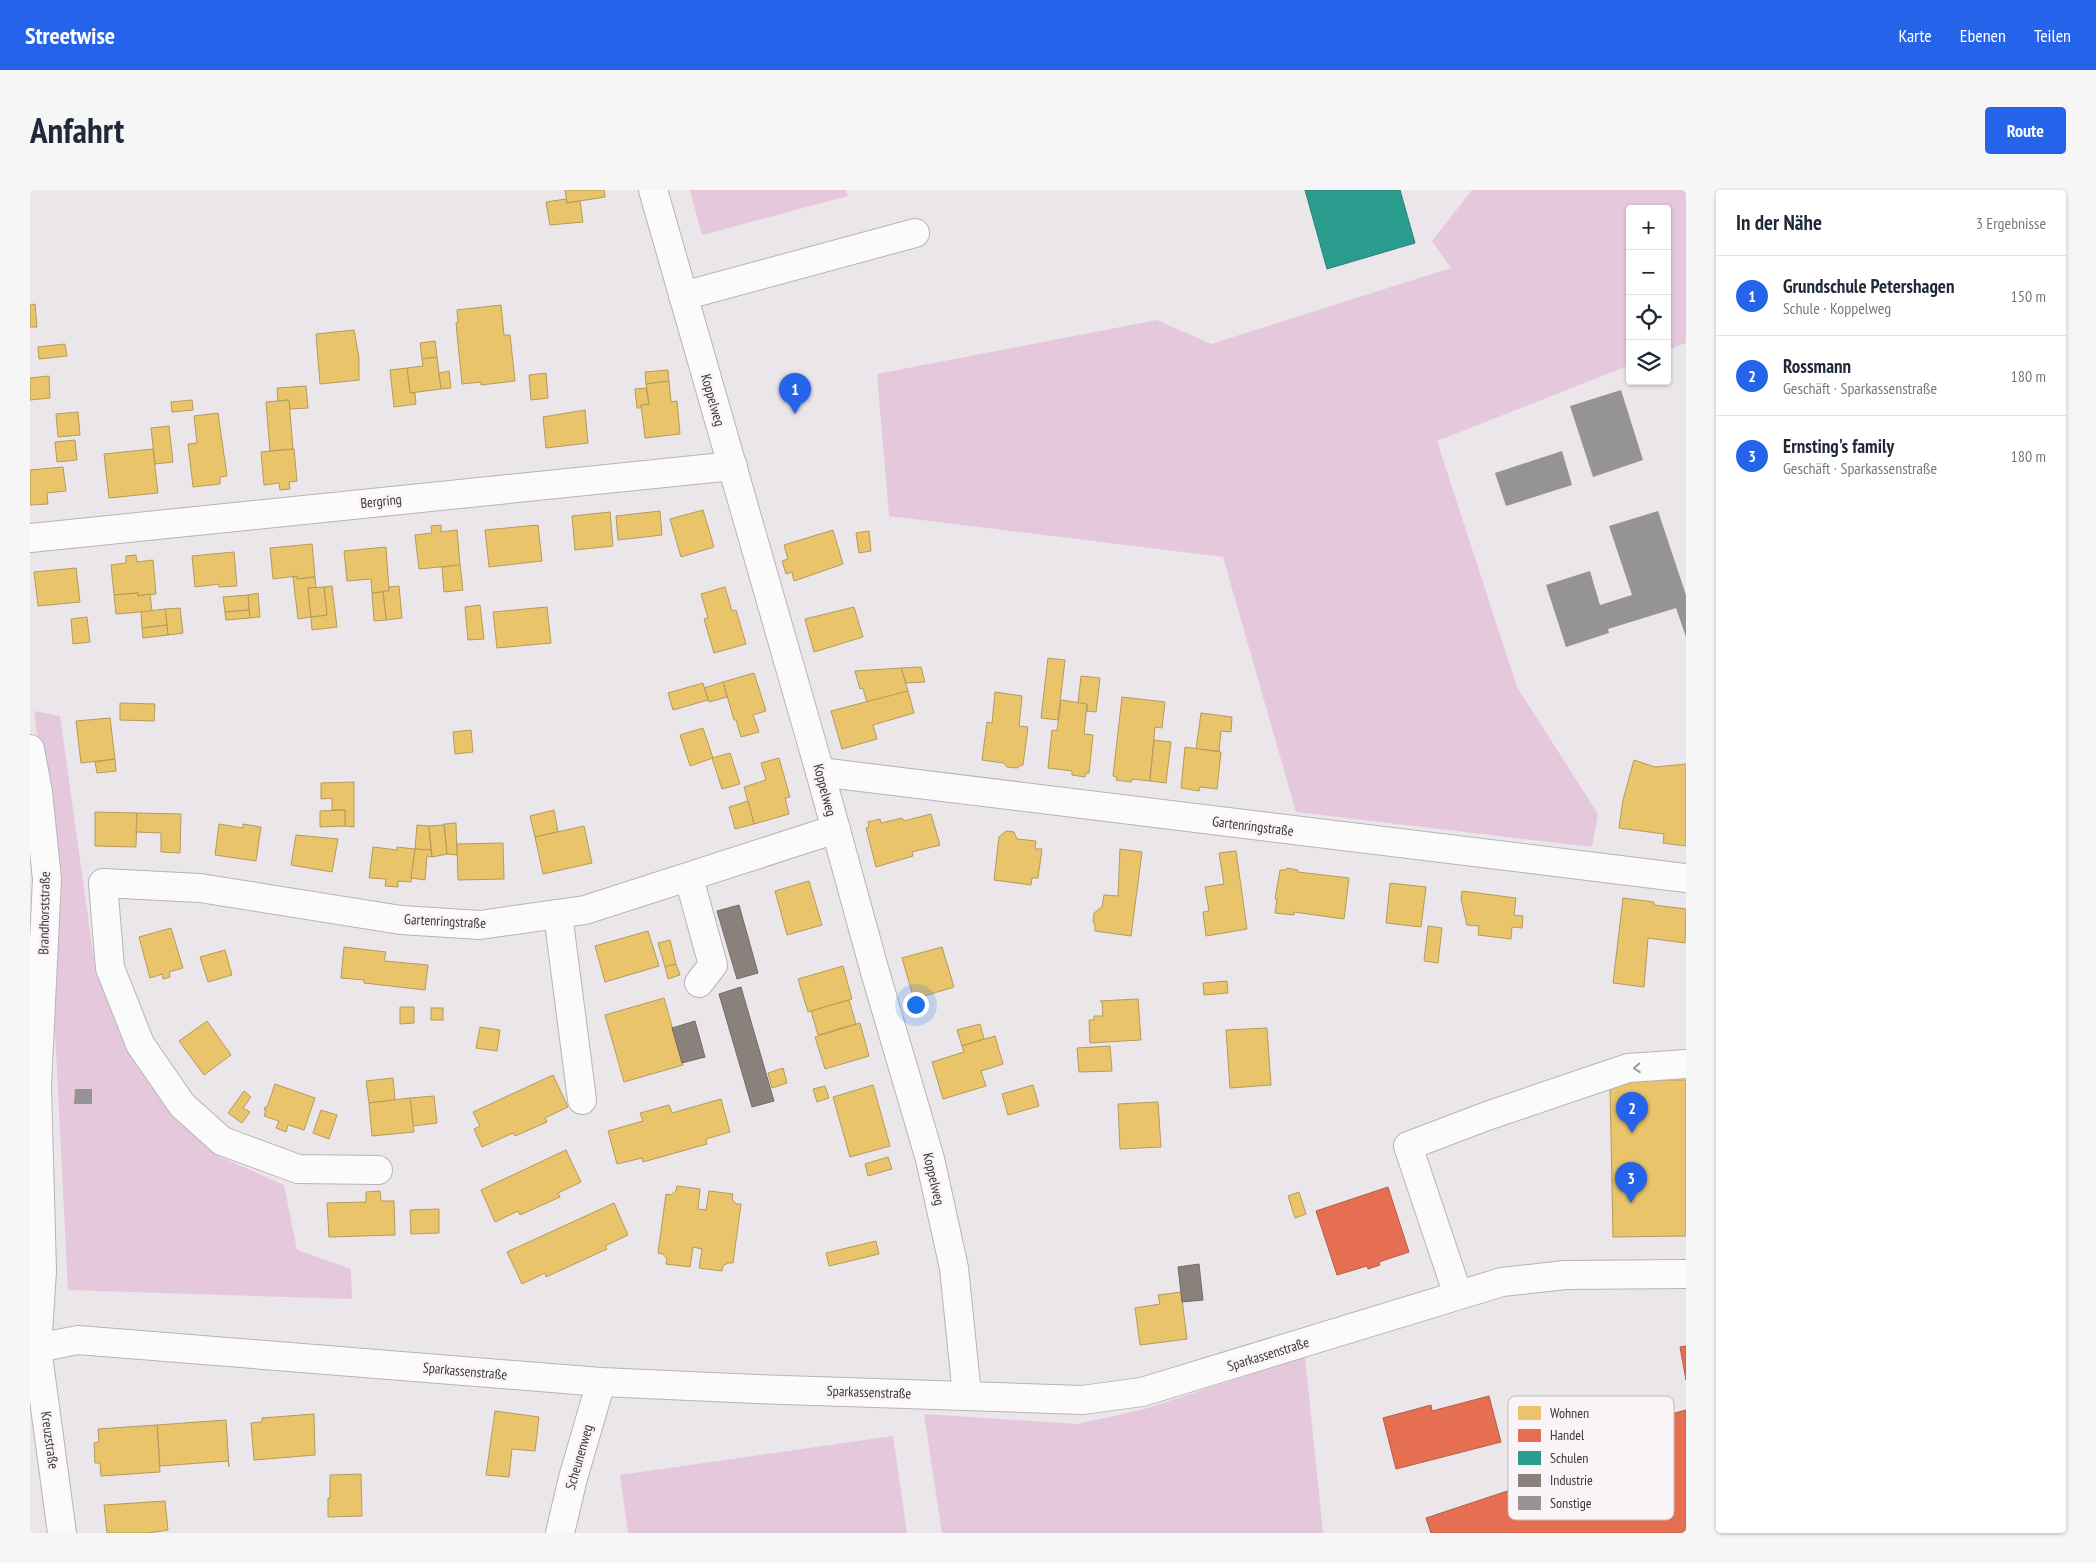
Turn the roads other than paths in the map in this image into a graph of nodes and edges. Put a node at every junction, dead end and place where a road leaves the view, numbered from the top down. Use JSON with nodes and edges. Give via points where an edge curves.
{"nodes":[{"id":1,"x":653,"y":190,"type":"edge"},
{"id":2,"x":915,"y":232,"type":"dead end"},
{"id":3,"x":683,"y":296,"type":"junction"},
{"id":4,"x":733,"y":466,"type":"junction"},
{"id":5,"x":30,"y":538,"type":"edge"},
{"id":6,"x":30,"y":749,"type":"edge"},
{"id":7,"x":820,"y":772,"type":"junction"},
{"id":8,"x":836,"y":829,"type":"junction"},
{"id":9,"x":689,"y":878,"type":"junction"},
{"id":10,"x":1686,"y":878,"type":"edge"},
{"id":11,"x":558,"y":914,"type":"junction"},
{"id":12,"x":699,"y":983,"type":"dead end"},
{"id":13,"x":1686,"y":1064,"type":"edge"},
{"id":14,"x":582,"y":1100,"type":"dead end"},
{"id":15,"x":378,"y":1170,"type":"dead end"},
{"id":16,"x":1686,"y":1274,"type":"edge"},
{"id":17,"x":1458,"y":1295,"type":"junction"},
{"id":18,"x":34,"y":1347,"type":"edge"},
{"id":19,"x":601,"y":1382,"type":"junction"},
{"id":20,"x":967,"y":1395,"type":"junction"},
{"id":21,"x":62,"y":1533,"type":"edge"},
{"id":22,"x":560,"y":1533,"type":"edge"}],
"edges":[{"from":1,"to":3,"type":"street","name":"Koppelweg"},
{"from":2,"to":3,"type":"street"},
{"from":3,"to":4,"type":"street","name":"Koppelweg"},
{"from":4,"to":5,"type":"street","name":"Bergring"},
{"from":4,"to":7,"type":"street","name":"Koppelweg"},
{"from":6,"to":18,"type":"street","name":"Brandhorststraße","via":[[47,880],[37,1085],[42,1271]]},
{"from":7,"to":8,"type":"street","name":"Koppelweg"},
{"from":7,"to":10,"type":"street","name":"Gartenringstraße"},
{"from":8,"to":9,"type":"street","name":"Gartenringstraße"},
{"from":8,"to":20,"type":"street","name":"Koppelweg","via":[[930,1159],[954,1268]]},
{"from":9,"to":11,"type":"street","name":"Gartenringstraße","via":[[585,910]]},
{"from":9,"to":12,"type":"street","via":[[713,965]]},
{"from":11,"to":14,"type":"street"},
{"from":11,"to":15,"type":"street","name":"Gartenringstraße","via":[[480,925],[401,920],[200,888],[102,883],[110,968],[140,1044],[182,1105],[222,1140],[298,1169]]},
{"from":13,"to":17,"type":"street","one_way":true,"via":[[1628,1068],[1408,1146]]},
{"from":16,"to":17,"type":"street","name":"Sparkassenstraße","via":[[1565,1275],[1502,1282]]},
{"from":17,"to":20,"type":"street","name":"Sparkassenstraße","via":[[1142,1392],[1082,1400]]},
{"from":18,"to":19,"type":"street","name":"Sparkassenstraße","via":[[78,1340]]},
{"from":18,"to":21,"type":"street","name":"Kreuzstraße"},
{"from":19,"to":20,"type":"street","name":"Sparkassenstraße"},
{"from":19,"to":22,"type":"street","name":"Scheunenweg"}]}
